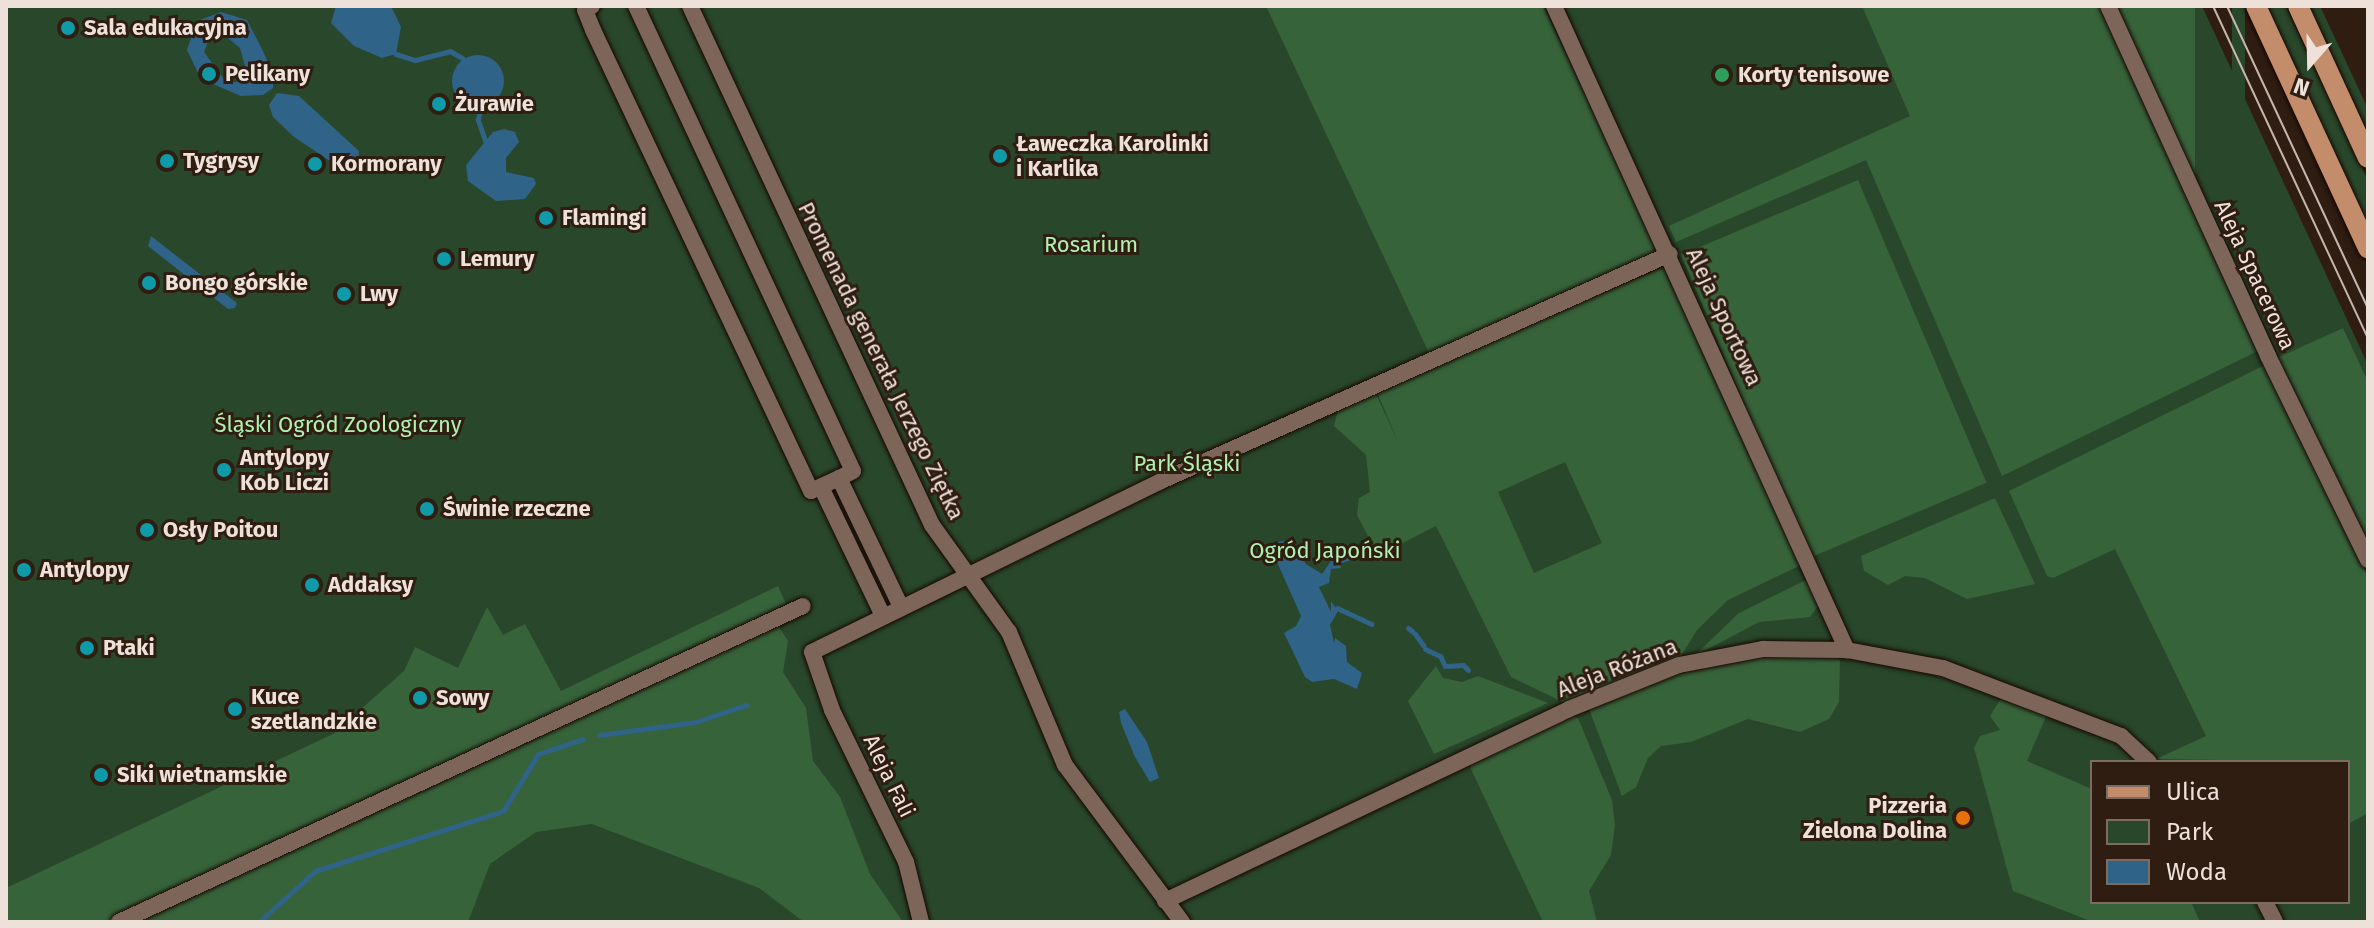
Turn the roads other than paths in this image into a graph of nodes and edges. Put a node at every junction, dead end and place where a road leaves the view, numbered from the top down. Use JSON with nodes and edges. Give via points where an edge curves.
{"nodes":[{"id":1,"x":592,"y":6,"type":"edge"},
{"id":2,"x":636,"y":6,"type":"edge"},
{"id":3,"x":690,"y":6,"type":"edge"},
{"id":4,"x":1554,"y":6,"type":"edge"},
{"id":5,"x":2108,"y":6,"type":"edge"},
{"id":6,"x":2256,"y":6,"type":"edge"},
{"id":7,"x":2298,"y":6,"type":"edge"},
{"id":8,"x":2368,"y":158,"type":"edge"},
{"id":9,"x":2368,"y":248,"type":"edge"},
{"id":10,"x":1670,"y":254,"type":"junction"},
{"id":11,"x":839,"y":478,"type":"junction"},
{"id":12,"x":821,"y":487,"type":"junction"},
{"id":13,"x":2368,"y":560,"type":"edge"},
{"id":14,"x":968,"y":573,"type":"junction"},
{"id":15,"x":803,"y":606,"type":"dead end"},
{"id":16,"x":901,"y":607,"type":"junction"},
{"id":17,"x":883,"y":616,"type":"junction"},
{"id":18,"x":1847,"y":650,"type":"junction"},
{"id":19,"x":2147,"y":760,"type":"edge"},
{"id":20,"x":1165,"y":901,"type":"junction"},
{"id":21,"x":2266,"y":904,"type":"edge"},
{"id":22,"x":119,"y":922,"type":"edge"},
{"id":23,"x":921,"y":922,"type":"edge"},
{"id":24,"x":1182,"y":922,"type":"edge"},
{"id":25,"x":2275,"y":922,"type":"edge"}],
"edges":[{"from":1,"to":12,"type":"street","via":[[585,10],[593,30],[811,491]]},
{"from":2,"to":11,"type":"street","via":[[853,471]]},
{"from":3,"to":14,"type":"street","name":"Promenada generała Jerzego Ziętka","via":[[932,525]]},
{"from":4,"to":10,"type":"street","name":"Aleja Sportowa"},
{"from":5,"to":13,"type":"street","name":"Aleja Spacerowa"},
{"from":6,"to":9,"type":"main road"},
{"from":7,"to":8,"type":"main road"},
{"from":10,"to":14,"type":"street"},
{"from":10,"to":18,"type":"street","name":"Aleja Sportowa"},
{"from":11,"to":12,"type":"street"},
{"from":11,"to":16,"type":"street"},
{"from":12,"to":17,"type":"street"},
{"from":14,"to":16,"type":"street"},
{"from":14,"to":20,"type":"street","name":"Promenada generała Jerzego Ziętka","via":[[1009,632],[1065,765]]},
{"from":15,"to":22,"type":"street"},
{"from":16,"to":17,"type":"street"},
{"from":17,"to":23,"type":"street","name":"Aleja Fali","via":[[812,652],[832,710],[906,862]]},
{"from":18,"to":19,"type":"street","name":"Aleja Różana","via":[[1943,668],[2027,696],[2121,736]]},
{"from":18,"to":20,"type":"street","name":"Aleja Różana","via":[[1763,649],[1679,665],[1462,758]]},
{"from":20,"to":24,"type":"street","name":"Promenada generała Jerzego Ziętka"},
{"from":21,"to":25,"type":"street"}]}
